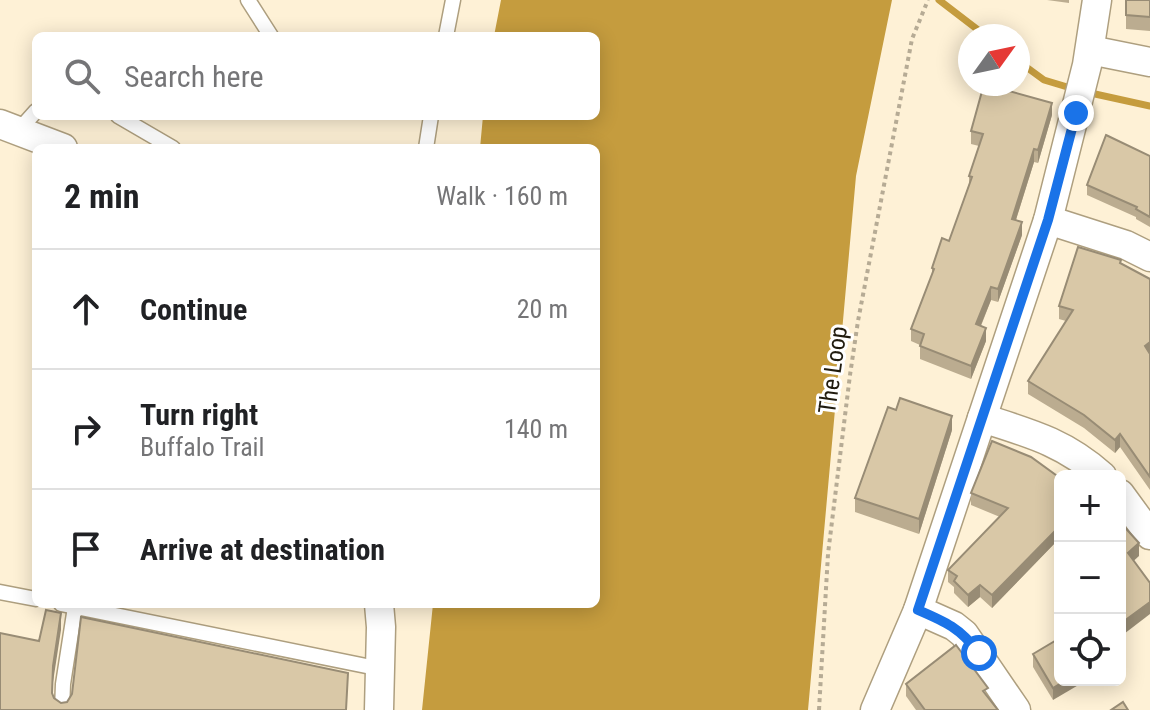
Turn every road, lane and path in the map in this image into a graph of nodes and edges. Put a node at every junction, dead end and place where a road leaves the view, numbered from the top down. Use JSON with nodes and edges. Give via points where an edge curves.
{"nodes":[{"id":1,"x":248,"y":0,"type":"edge"},
{"id":2,"x":453,"y":0,"type":"edge"},
{"id":3,"x":928,"y":0,"type":"edge"},
{"id":4,"x":1097,"y":0,"type":"edge"},
{"id":5,"x":268,"y":32,"type":"edge"},
{"id":6,"x":447,"y":32,"type":"edge"},
{"id":7,"x":1088,"y":58,"type":"junction"},
{"id":8,"x":1150,"y":62,"type":"edge"},
{"id":9,"x":125,"y":120,"type":"edge"},
{"id":10,"x":430,"y":120,"type":"edge"},
{"id":11,"x":18,"y":121,"type":"edge"},
{"id":12,"x":56,"y":144,"type":"edge"},
{"id":13,"x":166,"y":144,"type":"edge"},
{"id":14,"x":427,"y":144,"type":"edge"},
{"id":15,"x":1048,"y":220,"type":"junction"},
{"id":16,"x":1150,"y":257,"type":"edge"},
{"id":17,"x":982,"y":418,"type":"junction"},
{"id":18,"x":1095,"y":470,"type":"edge"},
{"id":19,"x":1126,"y":502,"type":"edge"},
{"id":20,"x":1150,"y":535,"type":"edge"},
{"id":21,"x":0,"y":592,"type":"edge"},
{"id":22,"x":32,"y":598,"type":"edge"},
{"id":23,"x":68,"y":608,"type":"edge"},
{"id":24,"x":78,"y":608,"type":"edge"},
{"id":25,"x":379,"y":608,"type":"edge"},
{"id":26,"x":918,"y":610,"type":"junction"},
{"id":27,"x":381,"y":669,"type":"junction"},
{"id":28,"x":62,"y":710,"type":"edge"},
{"id":29,"x":379,"y":710,"type":"edge"},
{"id":30,"x":819,"y":710,"type":"edge"},
{"id":31,"x":875,"y":710,"type":"edge"},
{"id":32,"x":1016,"y":710,"type":"edge"}],
"edges":[{"from":1,"to":5,"type":"lane"},
{"from":2,"to":6,"type":"lane"},
{"from":3,"to":30,"type":"path","name":"The Loop","via":[[912,39],[850,375],[828,554]]},
{"from":4,"to":7,"type":"street"},
{"from":7,"to":8,"type":"street"},
{"from":7,"to":15,"type":"street"},
{"from":9,"to":13,"type":"lane"},
{"from":10,"to":14,"type":"lane"},
{"from":11,"to":12,"type":"street"},
{"from":15,"to":16,"type":"street"},
{"from":15,"to":17,"type":"street"},
{"from":17,"to":18,"type":"street","via":[[1044,437]]},
{"from":17,"to":26,"type":"street"},
{"from":19,"to":20,"type":"street"},
{"from":21,"to":22,"type":"lane"},
{"from":23,"to":28,"type":"lane"},
{"from":24,"to":27,"type":"lane"},
{"from":25,"to":27,"type":"street"},
{"from":26,"to":31,"type":"street"},
{"from":26,"to":32,"type":"street","via":[[964,634]]},
{"from":27,"to":29,"type":"street"}]}
